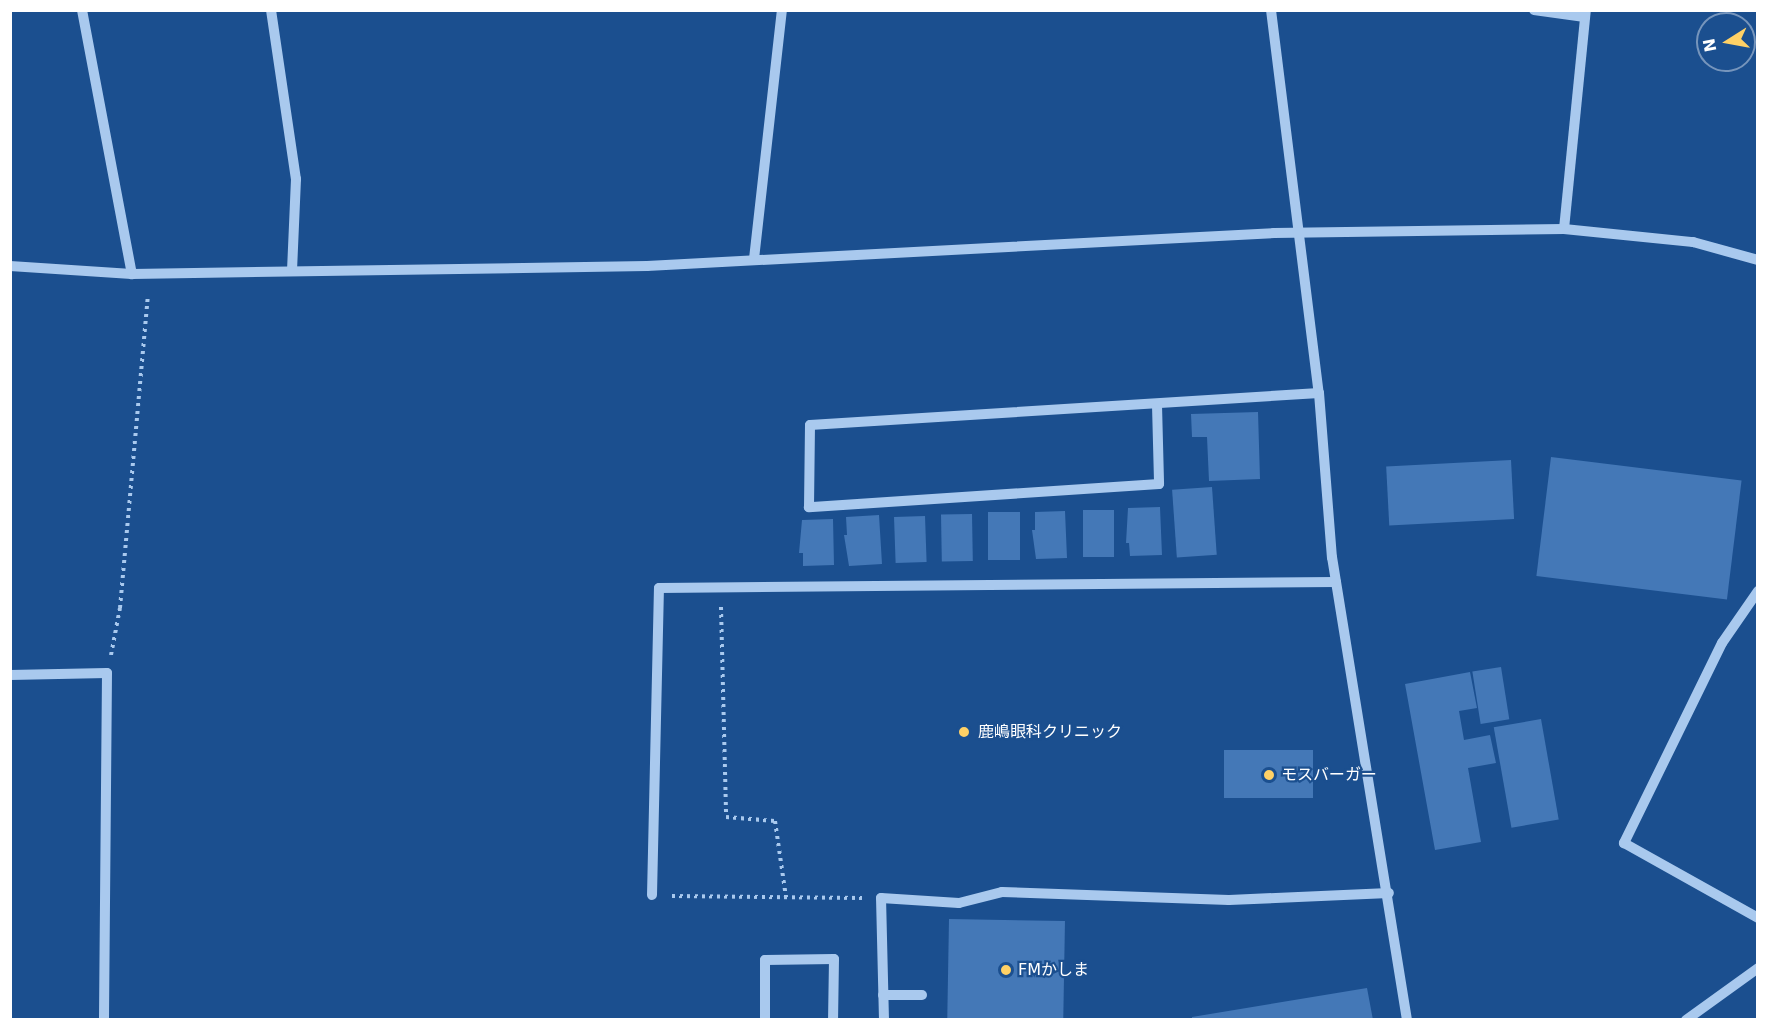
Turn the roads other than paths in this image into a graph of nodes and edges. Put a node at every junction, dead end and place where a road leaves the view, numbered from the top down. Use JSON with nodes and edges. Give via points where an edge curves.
{"nodes":[{"id":1,"x":82,"y":10,"type":"edge"},
{"id":2,"x":271,"y":10,"type":"edge"},
{"id":3,"x":782,"y":10,"type":"edge"},
{"id":4,"x":1271,"y":10,"type":"edge"},
{"id":5,"x":1534,"y":10,"type":"edge"},
{"id":6,"x":1586,"y":14,"type":"edge"},
{"id":7,"x":1564,"y":230,"type":"junction"},
{"id":8,"x":1297,"y":233,"type":"junction"},
{"id":9,"x":754,"y":259,"type":"junction"},
{"id":10,"x":1758,"y":260,"type":"edge"},
{"id":11,"x":10,"y":266,"type":"edge"},
{"id":12,"x":292,"y":271,"type":"junction"},
{"id":13,"x":132,"y":274,"type":"junction"},
{"id":14,"x":1319,"y":393,"type":"junction"},
{"id":15,"x":1157,"y":405,"type":"junction"},
{"id":16,"x":1336,"y":582,"type":"junction"},
{"id":17,"x":1758,"y":591,"type":"edge"},
{"id":18,"x":10,"y":675,"type":"edge"},
{"id":19,"x":1389,"y":893,"type":"junction"},
{"id":20,"x":652,"y":895,"type":"road end"},
{"id":21,"x":1758,"y":918,"type":"edge"},
{"id":22,"x":1758,"y":968,"type":"edge"},
{"id":23,"x":883,"y":995,"type":"junction"},
{"id":24,"x":922,"y":995,"type":"dead end"},
{"id":25,"x":104,"y":1020,"type":"edge"},
{"id":26,"x":765,"y":1020,"type":"edge"},
{"id":27,"x":833,"y":1020,"type":"edge"},
{"id":28,"x":884,"y":1020,"type":"edge"},
{"id":29,"x":1407,"y":1020,"type":"edge"},
{"id":30,"x":1686,"y":1020,"type":"edge"}],
"edges":[{"from":1,"to":13,"type":"street"},
{"from":2,"to":12,"type":"street","via":[[296,179]]},
{"from":3,"to":9,"type":"street"},
{"from":4,"to":8,"type":"street"},
{"from":5,"to":6,"type":"street"},
{"from":6,"to":7,"type":"street"},
{"from":7,"to":8,"type":"street"},
{"from":7,"to":10,"type":"street","via":[[1694,242]]},
{"from":8,"to":9,"type":"street"},
{"from":8,"to":14,"type":"street"},
{"from":9,"to":12,"type":"street","via":[[647,266]]},
{"from":11,"to":13,"type":"street"},
{"from":12,"to":13,"type":"street"},
{"from":14,"to":15,"type":"street"},
{"from":14,"to":16,"type":"street"},
{"from":15,"to":15,"type":"street","via":[[810,425],[809,507],[1159,484]]},
{"from":16,"to":19,"type":"street"},
{"from":16,"to":20,"type":"street","via":[[659,588]]},
{"from":17,"to":21,"type":"street","via":[[1722,643],[1624,843]]},
{"from":18,"to":25,"type":"street","via":[[107,673]]},
{"from":19,"to":23,"type":"street","via":[[1229,900],[1002,892],[959,903],[881,898]]},
{"from":19,"to":29,"type":"street"},
{"from":22,"to":30,"type":"street"},
{"from":23,"to":24,"type":"street"},
{"from":23,"to":28,"type":"street"},
{"from":26,"to":27,"type":"street","via":[[765,960],[834,959]]}]}
